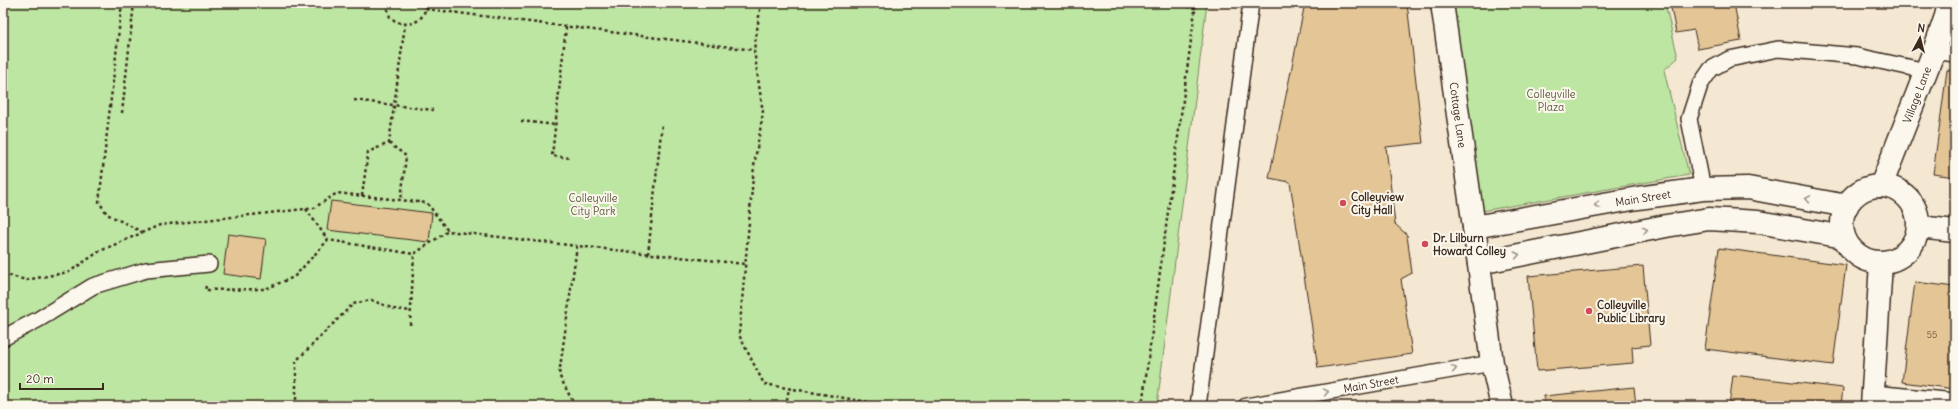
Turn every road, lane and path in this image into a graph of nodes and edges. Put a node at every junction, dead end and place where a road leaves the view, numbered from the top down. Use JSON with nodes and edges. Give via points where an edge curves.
{"nodes":[{"id":1,"x":8,"y":3,"type":"edge"},
{"id":2,"x":122,"y":3,"type":"edge"},
{"id":3,"x":134,"y":3,"type":"edge"},
{"id":4,"x":377,"y":3,"type":"edge"},
{"id":5,"x":426,"y":3,"type":"edge"},
{"id":6,"x":761,"y":3,"type":"edge"},
{"id":7,"x":1157,"y":3,"type":"edge"},
{"id":8,"x":1196,"y":3,"type":"edge"},
{"id":9,"x":1251,"y":3,"type":"edge"},
{"id":10,"x":1442,"y":3,"type":"edge"},
{"id":11,"x":1949,"y":3,"type":"edge"},
{"id":12,"x":386,"y":4,"type":"edge"},
{"id":13,"x":3,"y":8,"type":"edge"},
{"id":14,"x":1196,"y":8,"type":"junction"},
{"id":15,"x":426,"y":10,"type":"junction"},
{"id":16,"x":405,"y":24,"type":"junction"},
{"id":17,"x":566,"y":27,"type":"junction"},
{"id":18,"x":754,"y":50,"type":"junction"},
{"id":19,"x":1945,"y":52,"type":"edge"},
{"id":20,"x":1926,"y":72,"type":"junction"},
{"id":21,"x":354,"y":100,"type":"dead end"},
{"id":22,"x":394,"y":106,"type":"junction"},
{"id":23,"x":434,"y":110,"type":"dead end"},
{"id":24,"x":122,"y":113,"type":"dead end"},
{"id":25,"x":521,"y":121,"type":"dead end"},
{"id":26,"x":662,"y":123,"type":"dead end"},
{"id":27,"x":556,"y":125,"type":"junction"},
{"id":28,"x":389,"y":143,"type":"junction"},
{"id":29,"x":571,"y":158,"type":"dead end"},
{"id":30,"x":1881,"y":186,"type":"junction"},
{"id":31,"x":1704,"y":189,"type":"junction"},
{"id":32,"x":362,"y":196,"type":"junction"},
{"id":33,"x":401,"y":200,"type":"junction"},
{"id":34,"x":1847,"y":206,"type":"junction"},
{"id":35,"x":306,"y":209,"type":"junction"},
{"id":36,"x":1474,"y":227,"type":"junction"},
{"id":37,"x":1919,"y":227,"type":"junction"},
{"id":38,"x":448,"y":231,"type":"junction"},
{"id":39,"x":1955,"y":231,"type":"edge"},
{"id":40,"x":142,"y":232,"type":"junction"},
{"id":41,"x":1844,"y":237,"type":"junction"},
{"id":42,"x":328,"y":240,"type":"junction"},
{"id":43,"x":577,"y":246,"type":"junction"},
{"id":44,"x":414,"y":254,"type":"junction"},
{"id":45,"x":648,"y":254,"type":"junction"},
{"id":46,"x":1479,"y":263,"type":"junction"},
{"id":47,"x":1881,"y":263,"type":"junction"},
{"id":48,"x":209,"y":264,"type":"joint"},
{"id":49,"x":745,"y":264,"type":"junction"},
{"id":50,"x":3,"y":274,"type":"edge"},
{"id":51,"x":411,"y":311,"type":"junction"},
{"id":52,"x":410,"y":325,"type":"dead end"},
{"id":53,"x":3,"y":338,"type":"edge"},
{"id":54,"x":1492,"y":362,"type":"junction"},
{"id":55,"x":789,"y":388,"type":"junction"},
{"id":56,"x":1873,"y":399,"type":"edge"},
{"id":57,"x":1955,"y":401,"type":"edge"},
{"id":58,"x":296,"y":406,"type":"edge"},
{"id":59,"x":575,"y":406,"type":"edge"},
{"id":60,"x":786,"y":406,"type":"edge"},
{"id":61,"x":891,"y":406,"type":"edge"},
{"id":62,"x":1142,"y":406,"type":"edge"},
{"id":63,"x":1198,"y":406,"type":"edge"},
{"id":64,"x":1246,"y":406,"type":"edge"},
{"id":65,"x":1502,"y":406,"type":"edge"}],
"edges":[{"from":1,"to":13,"type":"path"},
{"from":2,"to":40,"type":"path","via":[[99,202],[108,214]]},
{"from":3,"to":24,"type":"path"},
{"from":4,"to":12,"type":"path"},
{"from":5,"to":15,"type":"path"},
{"from":6,"to":18,"type":"path"},
{"from":7,"to":14,"type":"path"},
{"from":8,"to":14,"type":"path"},
{"from":9,"to":63,"type":"lane"},
{"from":10,"to":36,"type":"street","name":"Cottage Lane"},
{"from":11,"to":19,"type":"street","name":"Village Lane"},
{"from":12,"to":16,"type":"path","via":[[390,17]]},
{"from":14,"to":62,"type":"path"},
{"from":15,"to":16,"type":"path","via":[[414,24]]},
{"from":15,"to":17,"type":"path"},
{"from":16,"to":22,"type":"path"},
{"from":17,"to":18,"type":"path"},
{"from":17,"to":27,"type":"path"},
{"from":18,"to":49,"type":"path","via":[[763,113],[754,166]]},
{"from":19,"to":20,"type":"street","name":"Village Lane"},
{"from":20,"to":30,"type":"street","name":"Village Lane"},
{"from":20,"to":31,"type":"lane","via":[[1857,56],[1778,49],[1729,59],[1712,69],[1700,86],[1689,119]]},
{"from":21,"to":22,"type":"path"},
{"from":22,"to":23,"type":"path"},
{"from":22,"to":28,"type":"path"},
{"from":25,"to":27,"type":"path"},
{"from":26,"to":45,"type":"path"},
{"from":27,"to":29,"type":"path","via":[[552,156]]},
{"from":28,"to":32,"type":"path","via":[[368,152]]},
{"from":28,"to":33,"type":"path","via":[[406,156]]},
{"from":30,"to":34,"type":"street","via":[[1867,188],[1856,195]]},
{"from":30,"to":37,"type":"street","via":[[1893,188],[1913,203]]},
{"from":34,"to":31,"type":"street","name":"Main Street","one_way":true,"via":[[1748,188]]},
{"from":31,"to":36,"type":"street","name":"Main Street","one_way":true},
{"from":32,"to":33,"type":"path"},
{"from":32,"to":35,"type":"path","via":[[337,193],[314,208]]},
{"from":33,"to":38,"type":"path","via":[[427,203]]},
{"from":34,"to":41,"type":"street","via":[[1842,221]]},
{"from":35,"to":40,"type":"path","via":[[160,225]]},
{"from":35,"to":42,"type":"path"},
{"from":36,"to":46,"type":"street"},
{"from":37,"to":39,"type":"street"},
{"from":37,"to":47,"type":"street","via":[[1915,241],[1907,253],[1895,260]]},
{"from":38,"to":43,"type":"path"},
{"from":38,"to":44,"type":"path"},
{"from":40,"to":50,"type":"path","via":[[100,250],[69,272],[26,280]]},
{"from":46,"to":41,"type":"street","one_way":true,"via":[[1666,226],[1709,220],[1758,222]]},
{"from":41,"to":47,"type":"street","via":[[1852,251],[1865,260]]},
{"from":42,"to":44,"type":"path"},
{"from":42,"to":48,"type":"path","via":[[294,277],[264,289],[205,290]]},
{"from":43,"to":45,"type":"path"},
{"from":43,"to":59,"type":"path","via":[[559,375]]},
{"from":44,"to":51,"type":"path"},
{"from":45,"to":49,"type":"path"},
{"from":46,"to":54,"type":"street"},
{"from":47,"to":56,"type":"street"},
{"from":48,"to":53,"type":"lane","via":[[146,270],[93,286]]},
{"from":49,"to":55,"type":"path","via":[[739,335],[764,384]]},
{"from":51,"to":52,"type":"path"},
{"from":51,"to":58,"type":"path","via":[[371,300],[353,304],[296,361]]},
{"from":64,"to":54,"type":"lane","name":"Main Street","one_way":true},
{"from":54,"to":65,"type":"street"},
{"from":55,"to":60,"type":"path"},
{"from":55,"to":61,"type":"path"},
{"from":56,"to":57,"type":"lane"}]}
